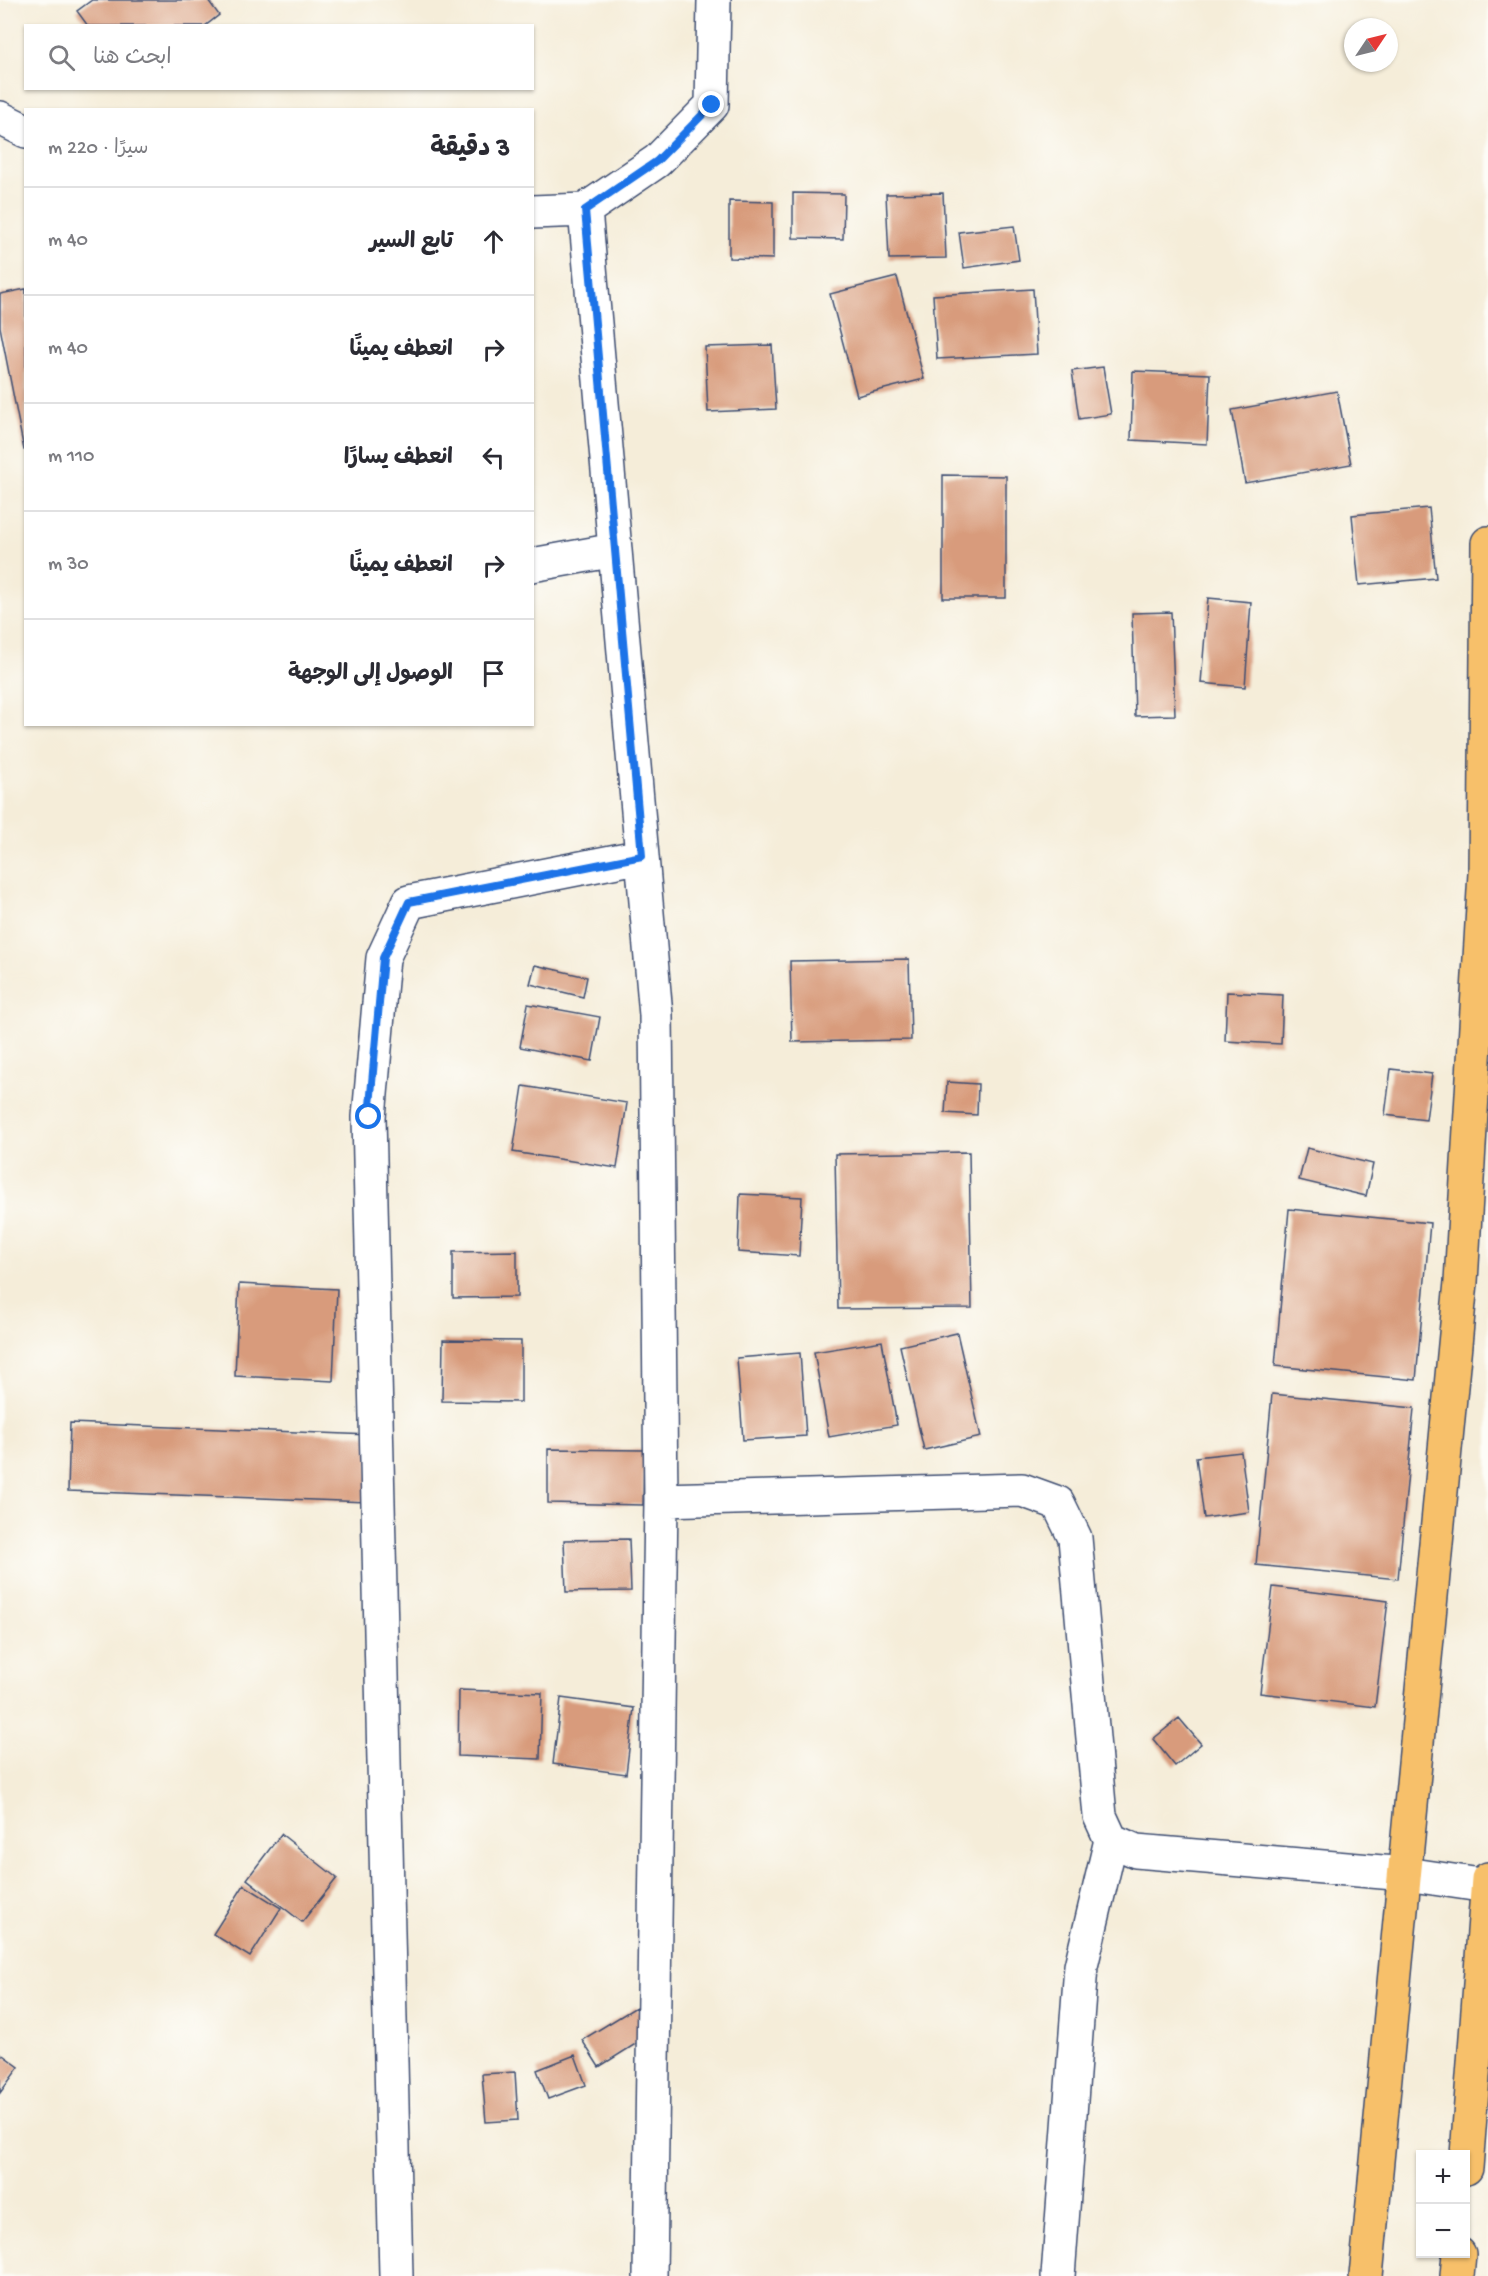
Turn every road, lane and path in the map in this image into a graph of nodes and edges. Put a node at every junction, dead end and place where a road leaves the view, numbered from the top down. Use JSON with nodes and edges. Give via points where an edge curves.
{"nodes":[{"id":1,"x":714,"y":0,"type":"edge"},
{"id":2,"x":0,"y":118,"type":"edge"},
{"id":3,"x":24,"y":130,"type":"edge"},
{"id":4,"x":585,"y":210,"type":"junction"},
{"id":5,"x":534,"y":212,"type":"edge"},
{"id":6,"x":1488,"y":543,"type":"edge"},
{"id":7,"x":615,"y":550,"type":"junction"},
{"id":8,"x":534,"y":565,"type":"edge"},
{"id":9,"x":642,"y":856,"type":"junction"},
{"id":10,"x":661,"y":1500,"type":"junction"},
{"id":11,"x":1111,"y":1840,"type":"junction"},
{"id":12,"x":1406,"y":1874,"type":"junction"},
{"id":13,"x":1488,"y":1879,"type":"edge"},
{"id":14,"x":1487,"y":1886,"type":"edge"},
{"id":15,"x":1467,"y":2150,"type":"edge"},
{"id":16,"x":1459,"y":2258,"type":"edge"},
{"id":17,"x":396,"y":2276,"type":"edge"},
{"id":18,"x":650,"y":2276,"type":"edge"},
{"id":19,"x":1058,"y":2276,"type":"edge"},
{"id":20,"x":1366,"y":2276,"type":"edge"},
{"id":21,"x":1457,"y":2276,"type":"edge"}],
"edges":[{"from":1,"to":4,"type":"street","via":[[712,105],[657,161]]},
{"from":2,"to":3,"type":"street"},
{"from":4,"to":5,"type":"street"},
{"from":4,"to":7,"type":"street"},
{"from":6,"to":12,"type":"main road","via":[[1485,873],[1462,1270]]},
{"from":7,"to":8,"type":"street"},
{"from":7,"to":9,"type":"street"},
{"from":9,"to":10,"type":"street","via":[[656,1015]]},
{"from":9,"to":17,"type":"street","via":[[409,902],[383,958],[369,1117]]},
{"from":10,"to":11,"type":"street","via":[[1022,1490],[1058,1503],[1075,1539],[1100,1816]]},
{"from":10,"to":18,"type":"street"},
{"from":11,"to":12,"type":"street","via":[[1136,1851]]},
{"from":11,"to":19,"type":"street","via":[[1081,1966]]},
{"from":12,"to":14,"type":"street"},
{"from":12,"to":20,"type":"main road"},
{"from":13,"to":14,"type":"main road"},
{"from":14,"to":15,"type":"main road"},
{"from":16,"to":21,"type":"main road"}]}
